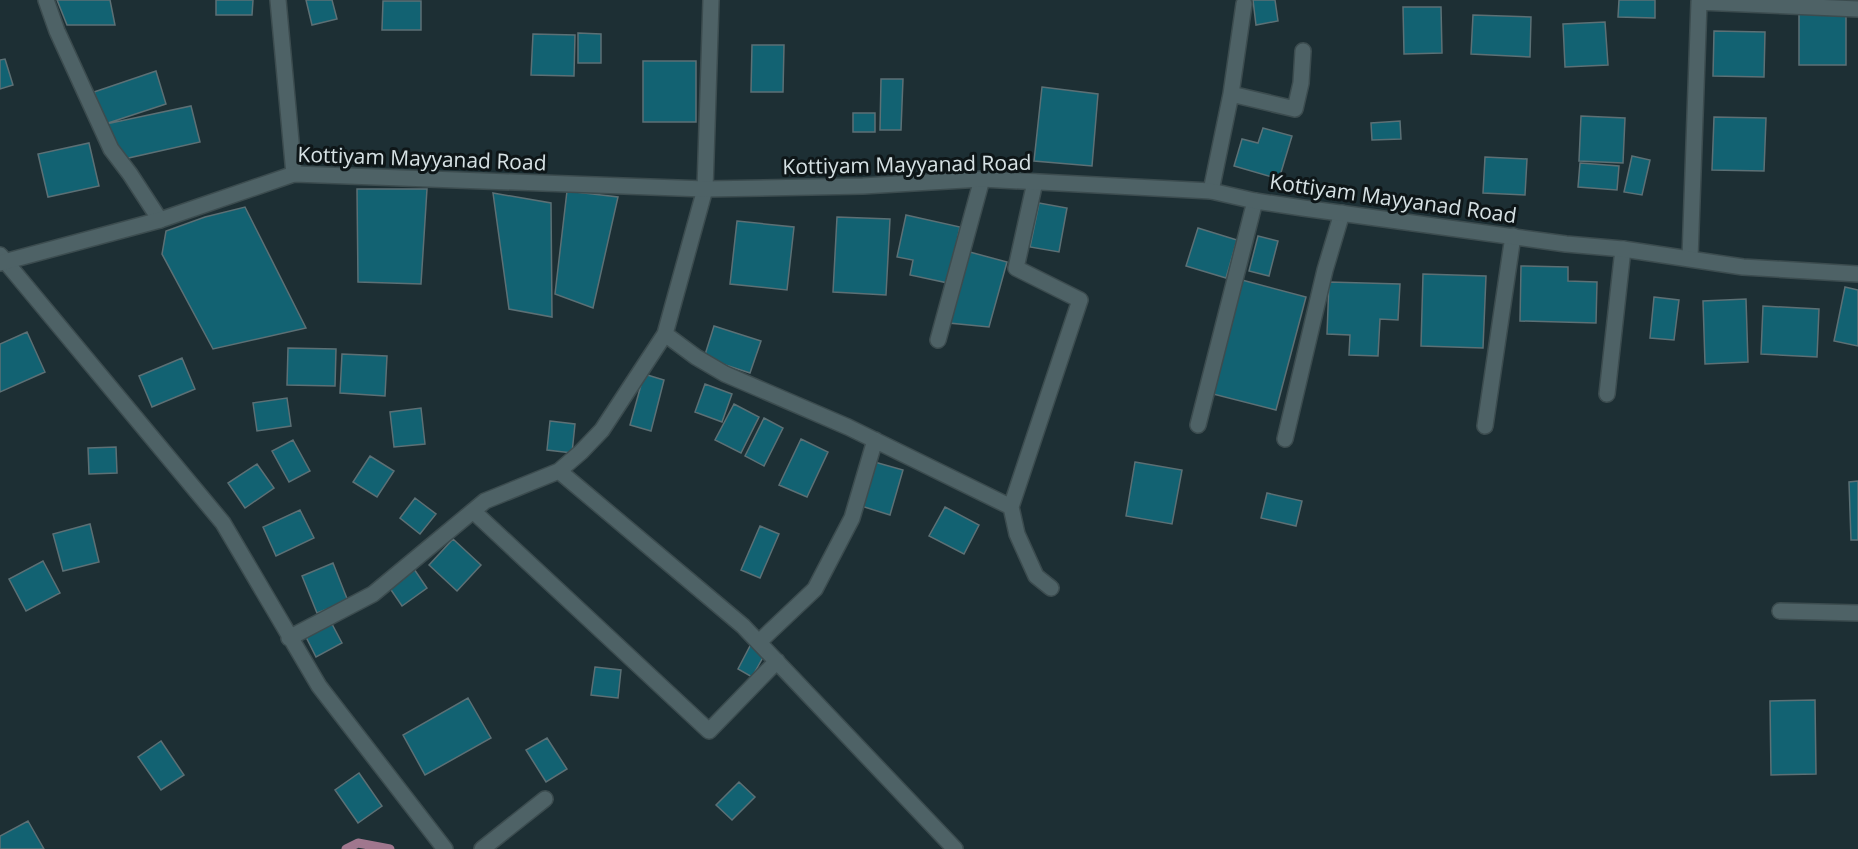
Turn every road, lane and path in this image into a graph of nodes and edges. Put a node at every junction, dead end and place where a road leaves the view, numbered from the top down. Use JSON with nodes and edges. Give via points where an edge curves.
{"nodes":[{"id":1,"x":46,"y":0,"type":"edge"},
{"id":2,"x":278,"y":0,"type":"edge"},
{"id":3,"x":711,"y":0,"type":"edge"},
{"id":4,"x":1244,"y":4,"type":"dead end"},
{"id":5,"x":1858,"y":9,"type":"edge"},
{"id":6,"x":1303,"y":51,"type":"dead end"},
{"id":7,"x":1231,"y":93,"type":"junction"},
{"id":8,"x":294,"y":174,"type":"junction"},
{"id":9,"x":982,"y":179,"type":"junction"},
{"id":10,"x":1035,"y":182,"type":"junction"},
{"id":11,"x":705,"y":189,"type":"junction"},
{"id":12,"x":1210,"y":191,"type":"junction"},
{"id":13,"x":1255,"y":201,"type":"junction"},
{"id":14,"x":1342,"y":213,"type":"junction"},
{"id":15,"x":160,"y":220,"type":"junction"},
{"id":16,"x":1513,"y":236,"type":"junction"},
{"id":17,"x":1623,"y":249,"type":"junction"},
{"id":18,"x":1690,"y":258,"type":"junction"},
{"id":19,"x":1,"y":260,"type":"edge"},
{"id":20,"x":1858,"y":274,"type":"edge"},
{"id":21,"x":665,"y":333,"type":"junction"},
{"id":22,"x":938,"y":340,"type":"dead end"},
{"id":23,"x":1607,"y":394,"type":"dead end"},
{"id":24,"x":1198,"y":425,"type":"dead end"},
{"id":25,"x":1485,"y":426,"type":"dead end"},
{"id":26,"x":875,"y":440,"type":"junction"},
{"id":27,"x":1285,"y":440,"type":"dead end"},
{"id":28,"x":559,"y":471,"type":"junction"},
{"id":29,"x":1011,"y":507,"type":"junction"},
{"id":30,"x":473,"y":511,"type":"junction"},
{"id":31,"x":1051,"y":588,"type":"dead end"},
{"id":32,"x":1780,"y":611,"type":"dead end"},
{"id":33,"x":1858,"y":613,"type":"edge"},
{"id":34,"x":289,"y":638,"type":"junction"},
{"id":35,"x":759,"y":642,"type":"junction"},
{"id":36,"x":777,"y":661,"type":"junction"},
{"id":37,"x":545,"y":800,"type":"dead end"},
{"id":38,"x":444,"y":849,"type":"edge"},
{"id":39,"x":482,"y":849,"type":"edge"},
{"id":40,"x":955,"y":849,"type":"edge"}],
"edges":[{"from":1,"to":15,"type":"street","via":[[111,149]]},
{"from":2,"to":8,"type":"street"},
{"from":3,"to":11,"type":"street"},
{"from":4,"to":7,"type":"street"},
{"from":5,"to":18,"type":"street","via":[[1699,2]]},
{"from":6,"to":7,"type":"street","via":[[1295,109]]},
{"from":7,"to":12,"type":"street"},
{"from":8,"to":11,"type":"street","name":"Kottiyam Mayyanad Road"},
{"from":8,"to":15,"type":"street","name":"Kottiyam Mayyanad Road"},
{"from":9,"to":10,"type":"street","name":"Kottiyam Mayyanad Road"},
{"from":9,"to":11,"type":"street","name":"Kottiyam Mayyanad Road"},
{"from":9,"to":22,"type":"street"},
{"from":10,"to":12,"type":"street","name":"Kottiyam Mayyanad Road"},
{"from":10,"to":29,"type":"street","via":[[1016,268],[1080,300]]},
{"from":11,"to":21,"type":"street"},
{"from":12,"to":13,"type":"street","name":"Kottiyam Mayyanad Road"},
{"from":13,"to":14,"type":"street","name":"Kottiyam Mayyanad Road"},
{"from":13,"to":24,"type":"street"},
{"from":14,"to":16,"type":"street","name":"Kottiyam Mayyanad Road"},
{"from":14,"to":27,"type":"street"},
{"from":15,"to":19,"type":"street","name":"Kottiyam Mayyanad Road"},
{"from":16,"to":17,"type":"street","name":"Kottiyam Mayyanad Road"},
{"from":16,"to":25,"type":"street"},
{"from":17,"to":18,"type":"street","name":"Kottiyam Mayyanad Road"},
{"from":17,"to":23,"type":"street"},
{"from":18,"to":20,"type":"street","name":"Kottiyam Mayyanad Road","via":[[1743,267]]},
{"from":19,"to":34,"type":"street","via":[[223,523]]},
{"from":21,"to":26,"type":"street","via":[[725,374]]},
{"from":21,"to":28,"type":"street","via":[[602,430]]},
{"from":26,"to":29,"type":"street"},
{"from":26,"to":35,"type":"street","via":[[852,518],[815,589]]},
{"from":28,"to":30,"type":"street","via":[[485,501]]},
{"from":28,"to":35,"type":"street"},
{"from":29,"to":31,"type":"street","via":[[1017,534],[1036,576]]},
{"from":30,"to":34,"type":"street","via":[[373,594]]},
{"from":30,"to":36,"type":"street","via":[[709,731]]},
{"from":32,"to":33,"type":"street"},
{"from":34,"to":38,"type":"street","via":[[319,686]]},
{"from":35,"to":36,"type":"street"},
{"from":36,"to":40,"type":"street"},
{"from":37,"to":39,"type":"street"}]}
